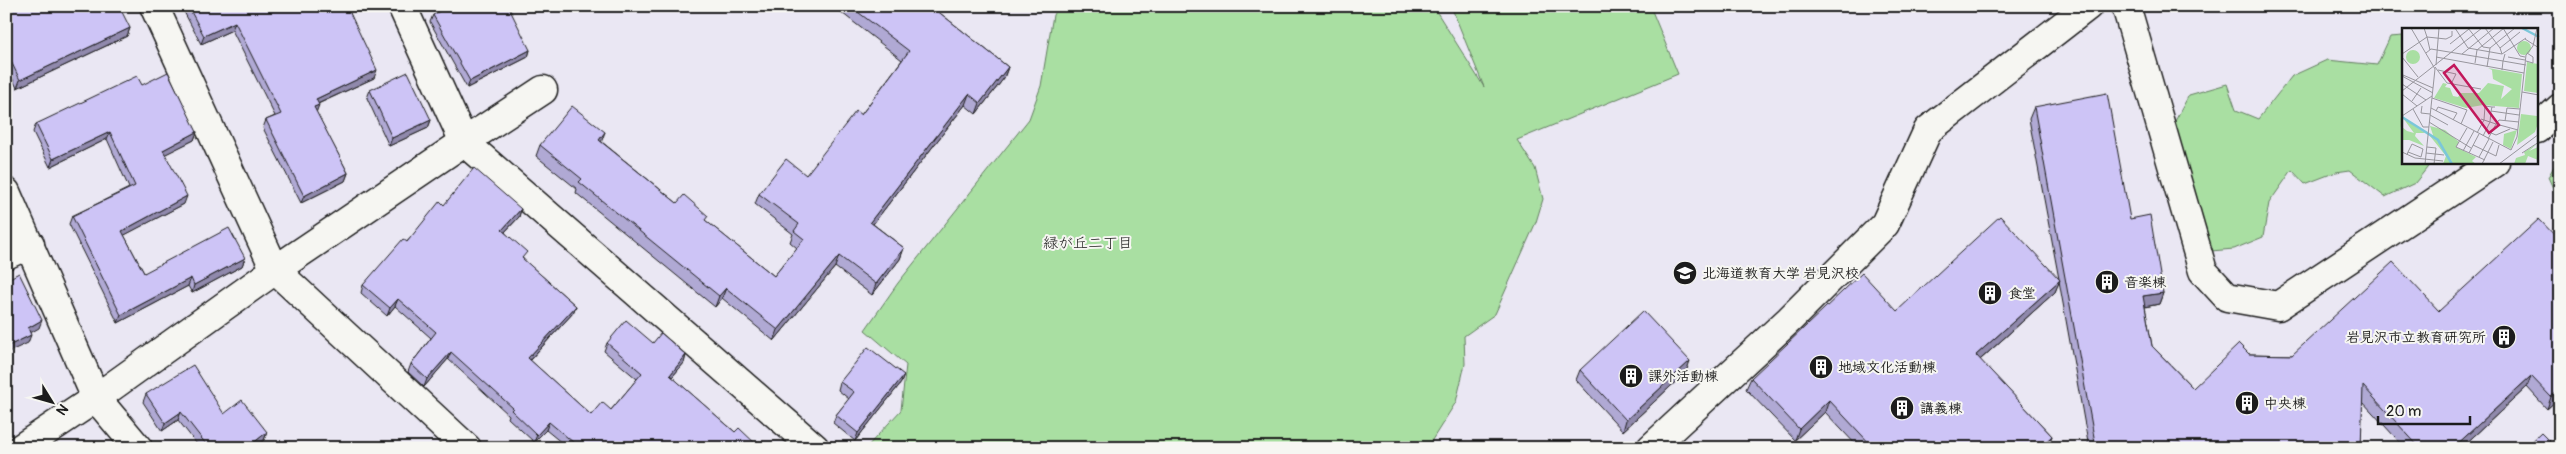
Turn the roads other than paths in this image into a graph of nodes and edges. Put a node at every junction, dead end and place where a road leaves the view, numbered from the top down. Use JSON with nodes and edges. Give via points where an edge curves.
{"nodes":[{"id":1,"x":154,"y":6,"type":"edge"},
{"id":2,"x":402,"y":6,"type":"edge"},
{"id":3,"x":2088,"y":6,"type":"edge"},
{"id":4,"x":2126,"y":6,"type":"edge"},
{"id":5,"x":543,"y":90,"type":"dead end"},
{"id":6,"x":2560,"y":108,"type":"edge"},
{"id":7,"x":2538,"y":128,"type":"edge"},
{"id":8,"x":464,"y":142,"type":"junction"},
{"id":9,"x":2491,"y":164,"type":"edge"},
{"id":10,"x":6,"y":192,"type":"edge"},
{"id":11,"x":18,"y":250,"type":"edge"},
{"id":12,"x":275,"y":270,"type":"junction"},
{"id":13,"x":96,"y":398,"type":"junction"},
{"id":14,"x":21,"y":448,"type":"edge"},
{"id":15,"x":138,"y":448,"type":"edge"},
{"id":16,"x":467,"y":448,"type":"edge"},
{"id":17,"x":815,"y":448,"type":"edge"},
{"id":18,"x":1651,"y":448,"type":"edge"}],
"edges":[{"from":1,"to":12,"type":"street"},
{"from":2,"to":8,"type":"street"},
{"from":3,"to":18,"type":"street","via":[[1928,130],[1885,224],[1790,319]]},
{"from":4,"to":9,"type":"street","via":[[2203,271],[2227,298],[2278,306]]},
{"from":5,"to":8,"type":"street"},
{"from":6,"to":7,"type":"street"},
{"from":8,"to":12,"type":"street"},
{"from":8,"to":17,"type":"street"},
{"from":10,"to":11,"type":"street"},
{"from":11,"to":13,"type":"street"},
{"from":12,"to":13,"type":"street"},
{"from":12,"to":16,"type":"street"},
{"from":13,"to":14,"type":"street"},
{"from":13,"to":15,"type":"street"}]}
